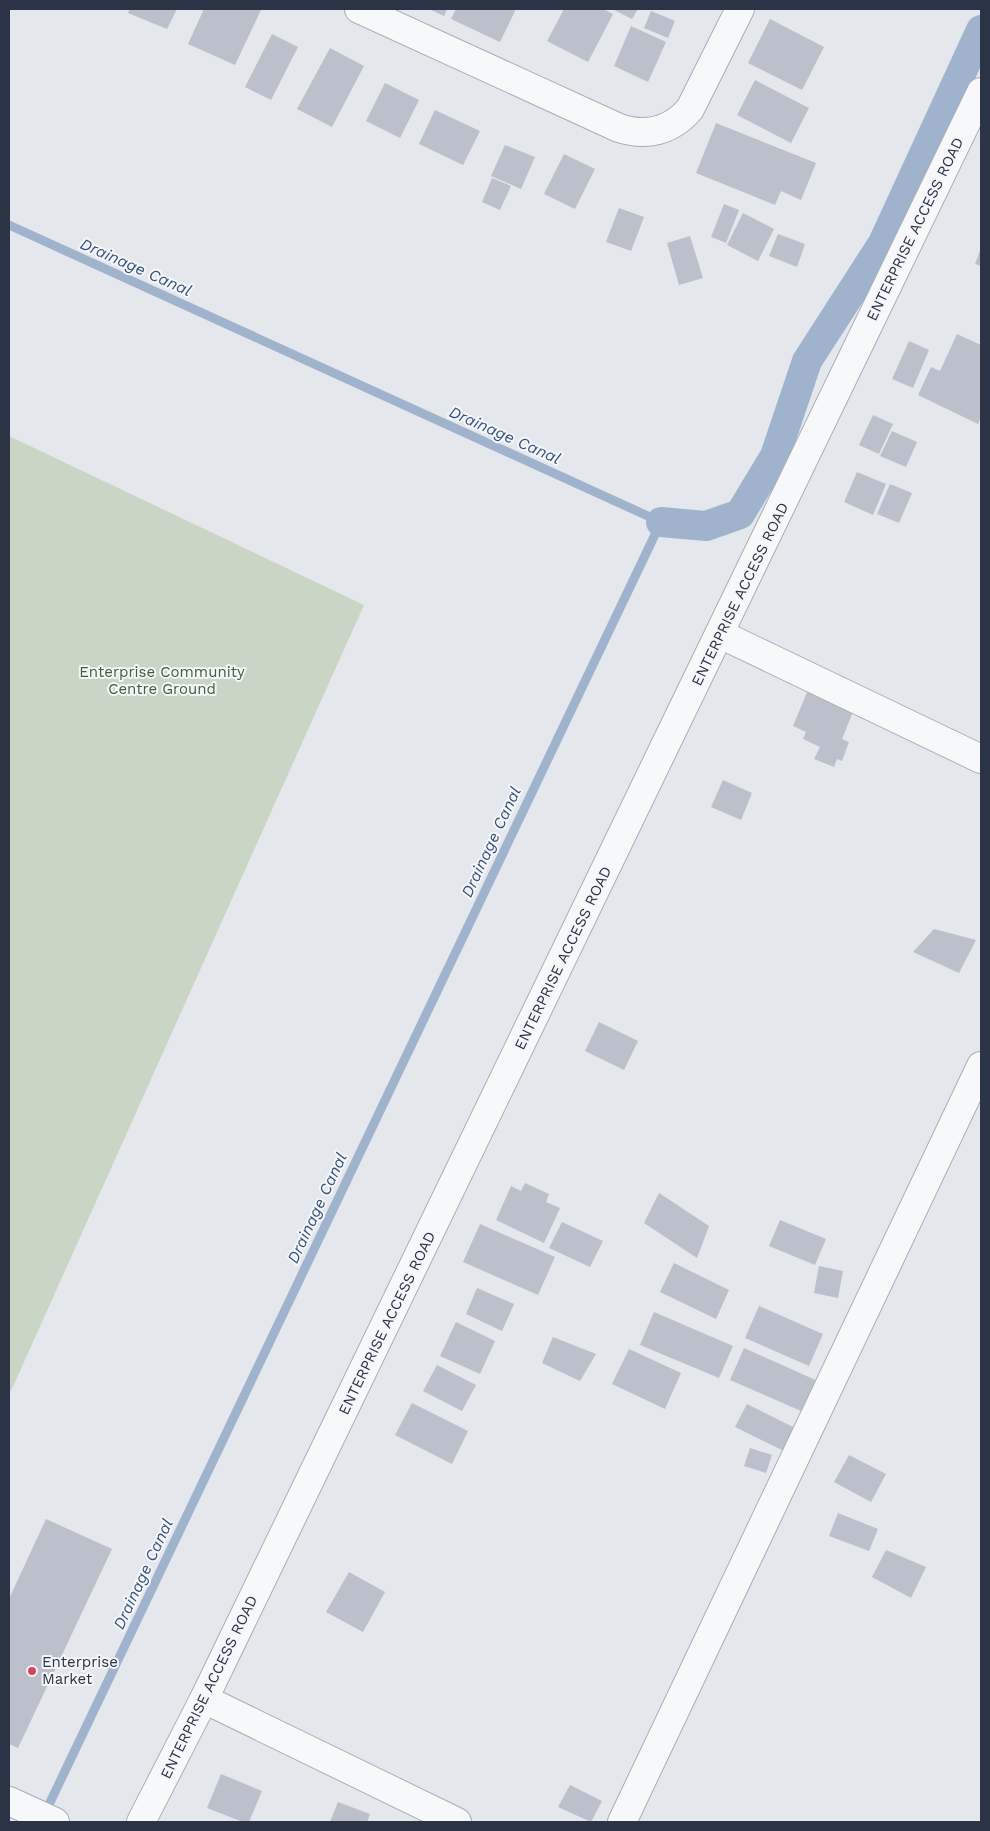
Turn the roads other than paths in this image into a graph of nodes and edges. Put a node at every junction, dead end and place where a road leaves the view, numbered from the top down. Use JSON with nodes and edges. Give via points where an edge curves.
{"nodes":[{"id":1,"x":359,"y":9,"type":"edge"},
{"id":2,"x":740,"y":9,"type":"edge"},
{"id":3,"x":981,"y":92,"type":"edge"},
{"id":4,"x":720,"y":634,"type":"junction"},
{"id":5,"x":981,"y":759,"type":"edge"},
{"id":6,"x":981,"y":1066,"type":"edge"},
{"id":7,"x":204,"y":1699,"type":"junction"},
{"id":8,"x":15,"y":1804,"type":"edge"},
{"id":9,"x":55,"y":1822,"type":"edge"},
{"id":10,"x":141,"y":1822,"type":"edge"},
{"id":11,"x":457,"y":1822,"type":"edge"},
{"id":12,"x":622,"y":1822,"type":"edge"}],
"edges":[{"from":1,"to":2,"type":"street","via":[[619,128],[648,132],[666,128],[690,109]]},
{"from":3,"to":4,"type":"street","name":"ENTERPRISE ACCESS ROAD"},
{"from":4,"to":5,"type":"street"},
{"from":4,"to":7,"type":"street","name":"ENTERPRISE ACCESS ROAD"},
{"from":6,"to":12,"type":"street"},
{"from":7,"to":10,"type":"street","name":"ENTERPRISE ACCESS ROAD"},
{"from":7,"to":11,"type":"street"},
{"from":8,"to":9,"type":"street"}]}
